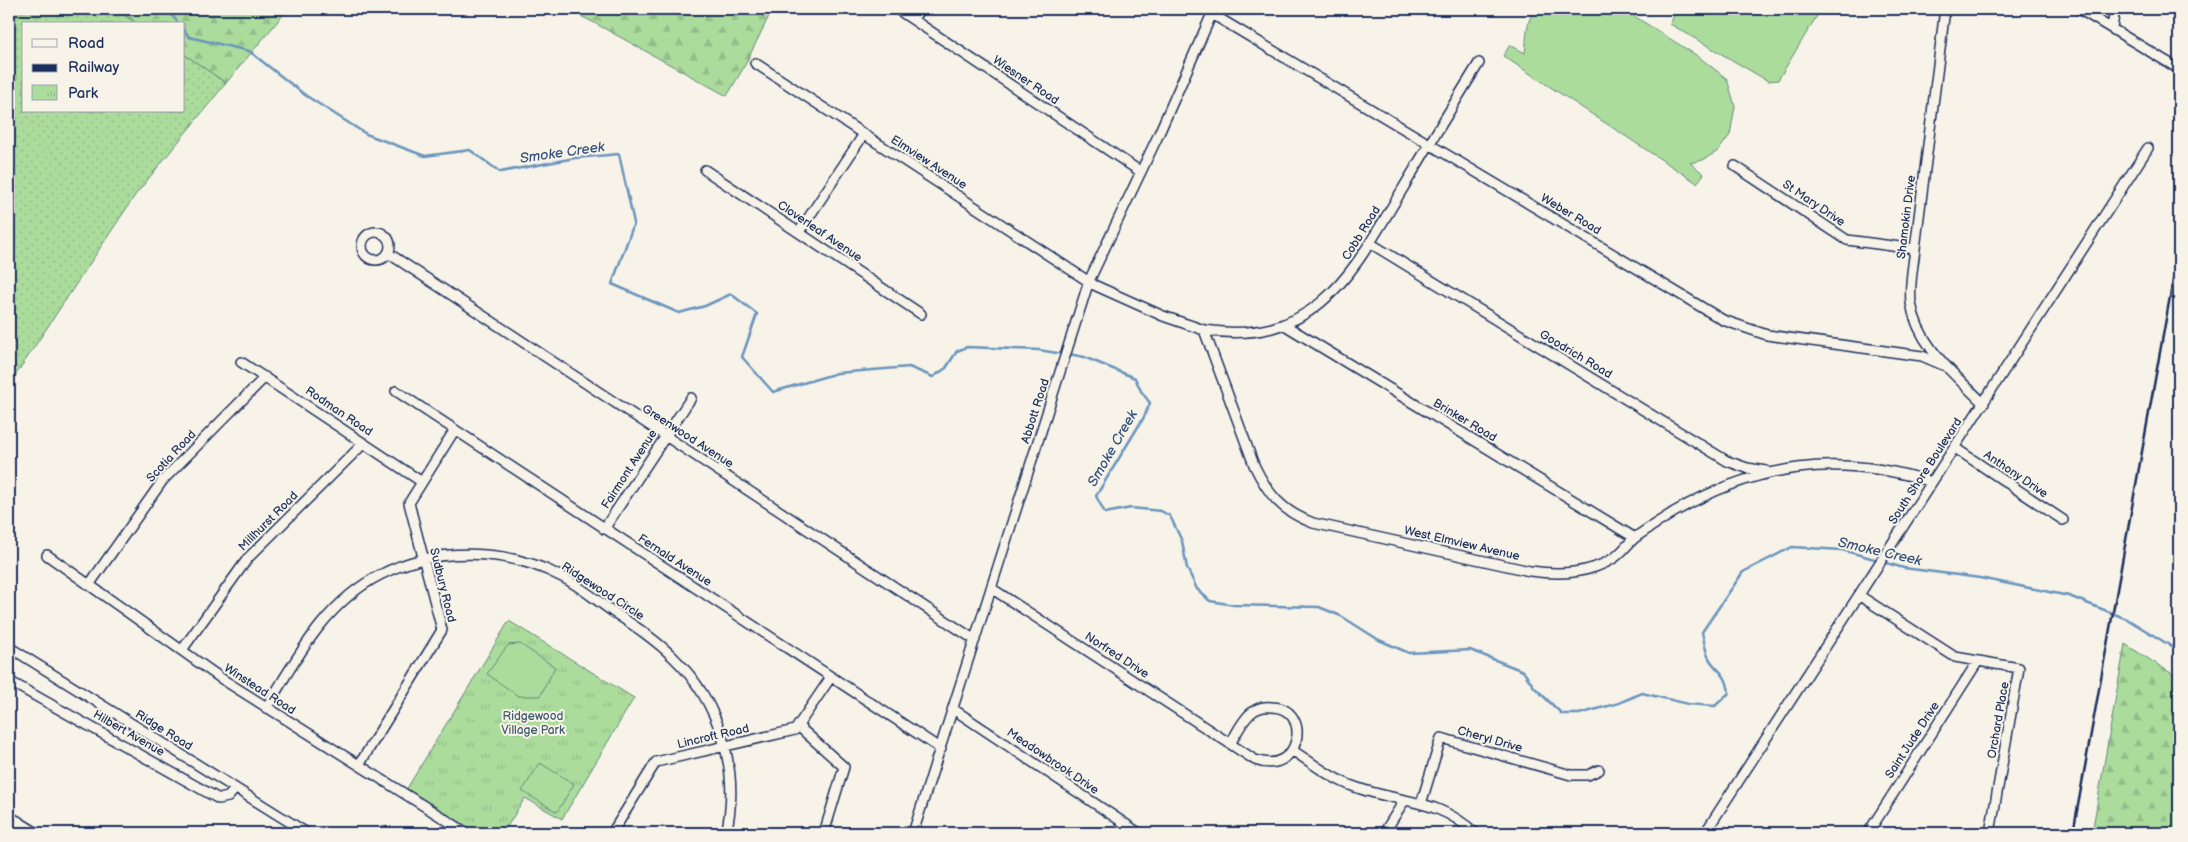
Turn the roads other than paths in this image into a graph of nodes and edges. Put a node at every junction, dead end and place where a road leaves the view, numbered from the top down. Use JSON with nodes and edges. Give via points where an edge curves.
{"nodes":[{"id":1,"x":897,"y":9,"type":"edge"},
{"id":2,"x":920,"y":9,"type":"edge"},
{"id":3,"x":1945,"y":9,"type":"edge"},
{"id":4,"x":2079,"y":9,"type":"edge"},
{"id":5,"x":2115,"y":9,"type":"edge"},
{"id":6,"x":1213,"y":11,"type":"edge"},
{"id":7,"x":913,"y":19,"type":"junction"},
{"id":8,"x":2112,"y":28,"type":"junction"},
{"id":9,"x":755,"y":63,"type":"dead end"},
{"id":10,"x":1478,"y":63,"type":"dead end"},
{"id":11,"x":2179,"y":69,"type":"edge"},
{"id":12,"x":864,"y":134,"type":"junction"},
{"id":13,"x":1429,"y":145,"type":"junction"},
{"id":14,"x":2148,"y":148,"type":"dead end"},
{"id":15,"x":1735,"y":166,"type":"dead end"},
{"id":16,"x":705,"y":170,"type":"dead end"},
{"id":17,"x":1141,"y":172,"type":"junction"},
{"id":18,"x":799,"y":232,"type":"junction"},
{"id":19,"x":1370,"y":243,"type":"junction"},
{"id":20,"x":1915,"y":249,"type":"junction"},
{"id":21,"x":388,"y":253,"type":"dead end"},
{"id":22,"x":1089,"y":282,"type":"junction"},
{"id":23,"x":920,"y":314,"type":"dead end"},
{"id":24,"x":1283,"y":324,"type":"junction"},
{"id":25,"x":1204,"y":330,"type":"junction"},
{"id":26,"x":241,"y":362,"type":"dead end"},
{"id":27,"x":1943,"y":365,"type":"junction"},
{"id":28,"x":264,"y":377,"type":"junction"},
{"id":29,"x":396,"y":392,"type":"dead end"},
{"id":30,"x":691,"y":398,"type":"dead end"},
{"id":31,"x":1984,"y":404,"type":"junction"},
{"id":32,"x":454,"y":431,"type":"junction"},
{"id":33,"x":666,"y":436,"type":"junction"},
{"id":34,"x":364,"y":443,"type":"junction"},
{"id":35,"x":1955,"y":448,"type":"junction"},
{"id":36,"x":1774,"y":471,"type":"junction"},
{"id":37,"x":422,"y":482,"type":"junction"},
{"id":38,"x":1932,"y":482,"type":"junction"},
{"id":39,"x":2063,"y":520,"type":"dead end"},
{"id":40,"x":604,"y":529,"type":"junction"},
{"id":41,"x":1635,"y":538,"type":"junction"},
{"id":42,"x":47,"y":555,"type":"dead end"},
{"id":43,"x":424,"y":560,"type":"junction"},
{"id":44,"x":89,"y":584,"type":"junction"},
{"id":45,"x":991,"y":588,"type":"junction"},
{"id":46,"x":1860,"y":596,"type":"junction"},
{"id":47,"x":975,"y":640,"type":"junction"},
{"id":48,"x":9,"y":648,"type":"edge"},
{"id":49,"x":182,"y":650,"type":"junction"},
{"id":50,"x":1978,"y":661,"type":"junction"},
{"id":51,"x":831,"y":677,"type":"junction"},
{"id":52,"x":9,"y":681,"type":"edge"},
{"id":53,"x":266,"y":708,"type":"junction"},
{"id":54,"x":953,"y":709,"type":"junction"},
{"id":55,"x":798,"y":726,"type":"junction"},
{"id":56,"x":1231,"y":742,"type":"junction"},
{"id":57,"x":725,"y":747,"type":"junction"},
{"id":58,"x":941,"y":749,"type":"junction"},
{"id":59,"x":1292,"y":750,"type":"junction"},
{"id":60,"x":359,"y":766,"type":"junction"},
{"id":61,"x":1599,"y":770,"type":"dead end"},
{"id":62,"x":235,"y":790,"type":"junction"},
{"id":63,"x":1404,"y":801,"type":"junction"},
{"id":64,"x":1421,"y":804,"type":"junction"},
{"id":65,"x":9,"y":816,"type":"edge"},
{"id":66,"x":18,"y":821,"type":"junction"},
{"id":67,"x":916,"y":832,"type":"edge"},
{"id":68,"x":10,"y":833,"type":"edge"},
{"id":69,"x":37,"y":833,"type":"edge"},
{"id":70,"x":307,"y":833,"type":"edge"},
{"id":71,"x":466,"y":833,"type":"edge"},
{"id":72,"x":612,"y":833,"type":"edge"},
{"id":73,"x":726,"y":833,"type":"edge"},
{"id":74,"x":824,"y":833,"type":"edge"},
{"id":75,"x":1139,"y":833,"type":"edge"},
{"id":76,"x":1384,"y":833,"type":"edge"},
{"id":77,"x":1475,"y":833,"type":"edge"},
{"id":78,"x":1705,"y":833,"type":"edge"},
{"id":79,"x":1868,"y":833,"type":"edge"},
{"id":80,"x":1990,"y":833,"type":"edge"}],
"edges":[{"from":1,"to":7,"type":"street","name":"Wiesner Road"},
{"from":2,"to":7,"type":"street"},
{"from":3,"to":20,"type":"street","name":"Shamokin Drive"},
{"from":4,"to":8,"type":"street"},
{"from":5,"to":8,"type":"street"},
{"from":6,"to":13,"type":"street","name":"Weber Road"},
{"from":6,"to":17,"type":"street","name":"Abbott Road"},
{"from":7,"to":17,"type":"street","name":"Wiesner Road"},
{"from":8,"to":11,"type":"street"},
{"from":9,"to":12,"type":"street","name":"Elmview Avenue"},
{"from":10,"to":13,"type":"street","name":"Cobb Road"},
{"from":12,"to":18,"type":"street"},
{"from":12,"to":22,"type":"street","name":"Elmview Avenue"},
{"from":13,"to":19,"type":"street","name":"Cobb Road"},
{"from":13,"to":27,"type":"street","name":"Weber Road","via":[[1722,320],[1767,335],[1922,356]]},
{"from":14,"to":31,"type":"street","name":"South Shore Boulevard"},
{"from":15,"to":20,"type":"street","name":"St Mary Drive","via":[[1847,240]]},
{"from":16,"to":18,"type":"street","name":"Cloverleaf Avenue"},
{"from":17,"to":22,"type":"street","name":"Abbott Road"},
{"from":18,"to":23,"type":"street","name":"Cloverleaf Avenue"},
{"from":19,"to":24,"type":"street","name":"Cobb Road","via":[[1338,289],[1309,312]]},
{"from":19,"to":36,"type":"street","name":"Goodrich Road","via":[[1727,461],[1747,468]]},
{"from":20,"to":27,"type":"street","name":"Shamokin Drive","via":[[1910,288],[1914,317],[1928,346]]},
{"from":21,"to":33,"type":"street","name":"Greenwood Avenue"},
{"from":22,"to":25,"type":"street","via":[[1163,316]]},
{"from":22,"to":45,"type":"street","name":"Abbott Road"},
{"from":24,"to":25,"type":"street","name":"Cobb Road","via":[[1248,332]]},
{"from":24,"to":41,"type":"street","name":"Brinker Road"},
{"from":25,"to":41,"type":"street","name":"West Elmview Avenue","via":[[1263,485],[1279,504],[1301,518],[1552,574],[1578,572],[1606,563]]},
{"from":26,"to":28,"type":"street","name":"Rodman Road"},
{"from":27,"to":31,"type":"street","name":"Shamokin Drive"},
{"from":28,"to":34,"type":"street","name":"Rodman Road"},
{"from":28,"to":44,"type":"street","name":"Scotia Road","via":[[163,480]]},
{"from":29,"to":32,"type":"street","name":"Fernald Avenue"},
{"from":30,"to":33,"type":"street","name":"Fairmont Avenue"},
{"from":31,"to":35,"type":"street","name":"South Shore Boulevard"},
{"from":32,"to":37,"type":"street","name":"Sudbury Road"},
{"from":32,"to":40,"type":"street","name":"Fernald Avenue"},
{"from":33,"to":40,"type":"street","name":"Fairmont Avenue"},
{"from":33,"to":47,"type":"street","name":"Greenwood Avenue"},
{"from":34,"to":37,"type":"street","name":"Rodman Road"},
{"from":34,"to":49,"type":"street","name":"Millhurst Road","via":[[248,558]]},
{"from":35,"to":38,"type":"street","name":"South Shore Boulevard"},
{"from":35,"to":39,"type":"street","name":"Anthony Drive"},
{"from":36,"to":38,"type":"street","name":"West Elmview Avenue","via":[[1862,467],[1893,471]]},
{"from":36,"to":41,"type":"street","name":"West Elmview Avenue","via":[[1752,476],[1709,494]]},
{"from":37,"to":43,"type":"street","name":"Sudbury Road","via":[[409,503]]},
{"from":38,"to":46,"type":"street","name":"South Shore Boulevard"},
{"from":40,"to":51,"type":"street","name":"Fernald Avenue"},
{"from":42,"to":44,"type":"street","name":"Winstead Road"},
{"from":43,"to":53,"type":"street","name":"Ridgewood Circle","via":[[379,575],[351,594],[307,641]]},
{"from":43,"to":57,"type":"street","name":"Ridgewood Circle","via":[[448,555],[492,555],[538,566],[564,578],[673,657],[706,700]]},
{"from":43,"to":60,"type":"street","name":"Sudbury Road","via":[[442,630]]},
{"from":44,"to":49,"type":"street","name":"Winstead Road"},
{"from":45,"to":47,"type":"street","name":"Abbott Road"},
{"from":45,"to":56,"type":"street","name":"Norfred Drive"},
{"from":46,"to":50,"type":"street","name":"Orchard Place","via":[[1955,657]]},
{"from":46,"to":78,"type":"street","name":"South Shore Boulevard"},
{"from":47,"to":54,"type":"street","name":"Abbott Road"},
{"from":48,"to":62,"type":"street","name":"Ridge Road"},
{"from":49,"to":53,"type":"street","name":"Winstead Road"},
{"from":50,"to":79,"type":"street","name":"Saint Jude Drive"},
{"from":50,"to":80,"type":"street","name":"Orchard Place","via":[[2020,668]]},
{"from":51,"to":55,"type":"street"},
{"from":51,"to":58,"type":"street","name":"Fernald Avenue"},
{"from":52,"to":62,"type":"street","name":"Hilbert Avenue","via":[[218,799],[228,797]]},
{"from":53,"to":60,"type":"street","name":"Winstead Road"},
{"from":54,"to":58,"type":"street","name":"Abbott Road"},
{"from":54,"to":75,"type":"street","name":"Meadowbrook Drive"},
{"from":55,"to":57,"type":"street","name":"Lincroft Road","via":[[795,730]]},
{"from":55,"to":74,"type":"street","via":[[844,767]]},
{"from":56,"to":59,"type":"street","name":"Norfred Drive","via":[[1261,762],[1277,762]]},
{"from":56,"to":59,"type":"street","via":[[1251,713],[1265,706],[1276,707],[1288,714],[1297,728]]},
{"from":57,"to":72,"type":"street","name":"Lincroft Road","via":[[656,762]]},
{"from":57,"to":73,"type":"street","name":"Ridgewood Circle","via":[[731,800]]},
{"from":58,"to":67,"type":"street","name":"Abbott Road"},
{"from":59,"to":63,"type":"street","via":[[1339,780]]},
{"from":60,"to":71,"type":"street","name":"Winstead Road"},
{"from":61,"to":64,"type":"street","name":"Cheryl Drive","via":[[1588,775],[1570,775],[1441,738]]},
{"from":62,"to":70,"type":"street","name":"Ridge Road"},
{"from":63,"to":64,"type":"street"},
{"from":63,"to":76,"type":"street"},
{"from":64,"to":77,"type":"street","via":[[1443,810]]},
{"from":65,"to":66,"type":"street"},
{"from":66,"to":68,"type":"street"},
{"from":66,"to":69,"type":"street"}]}
